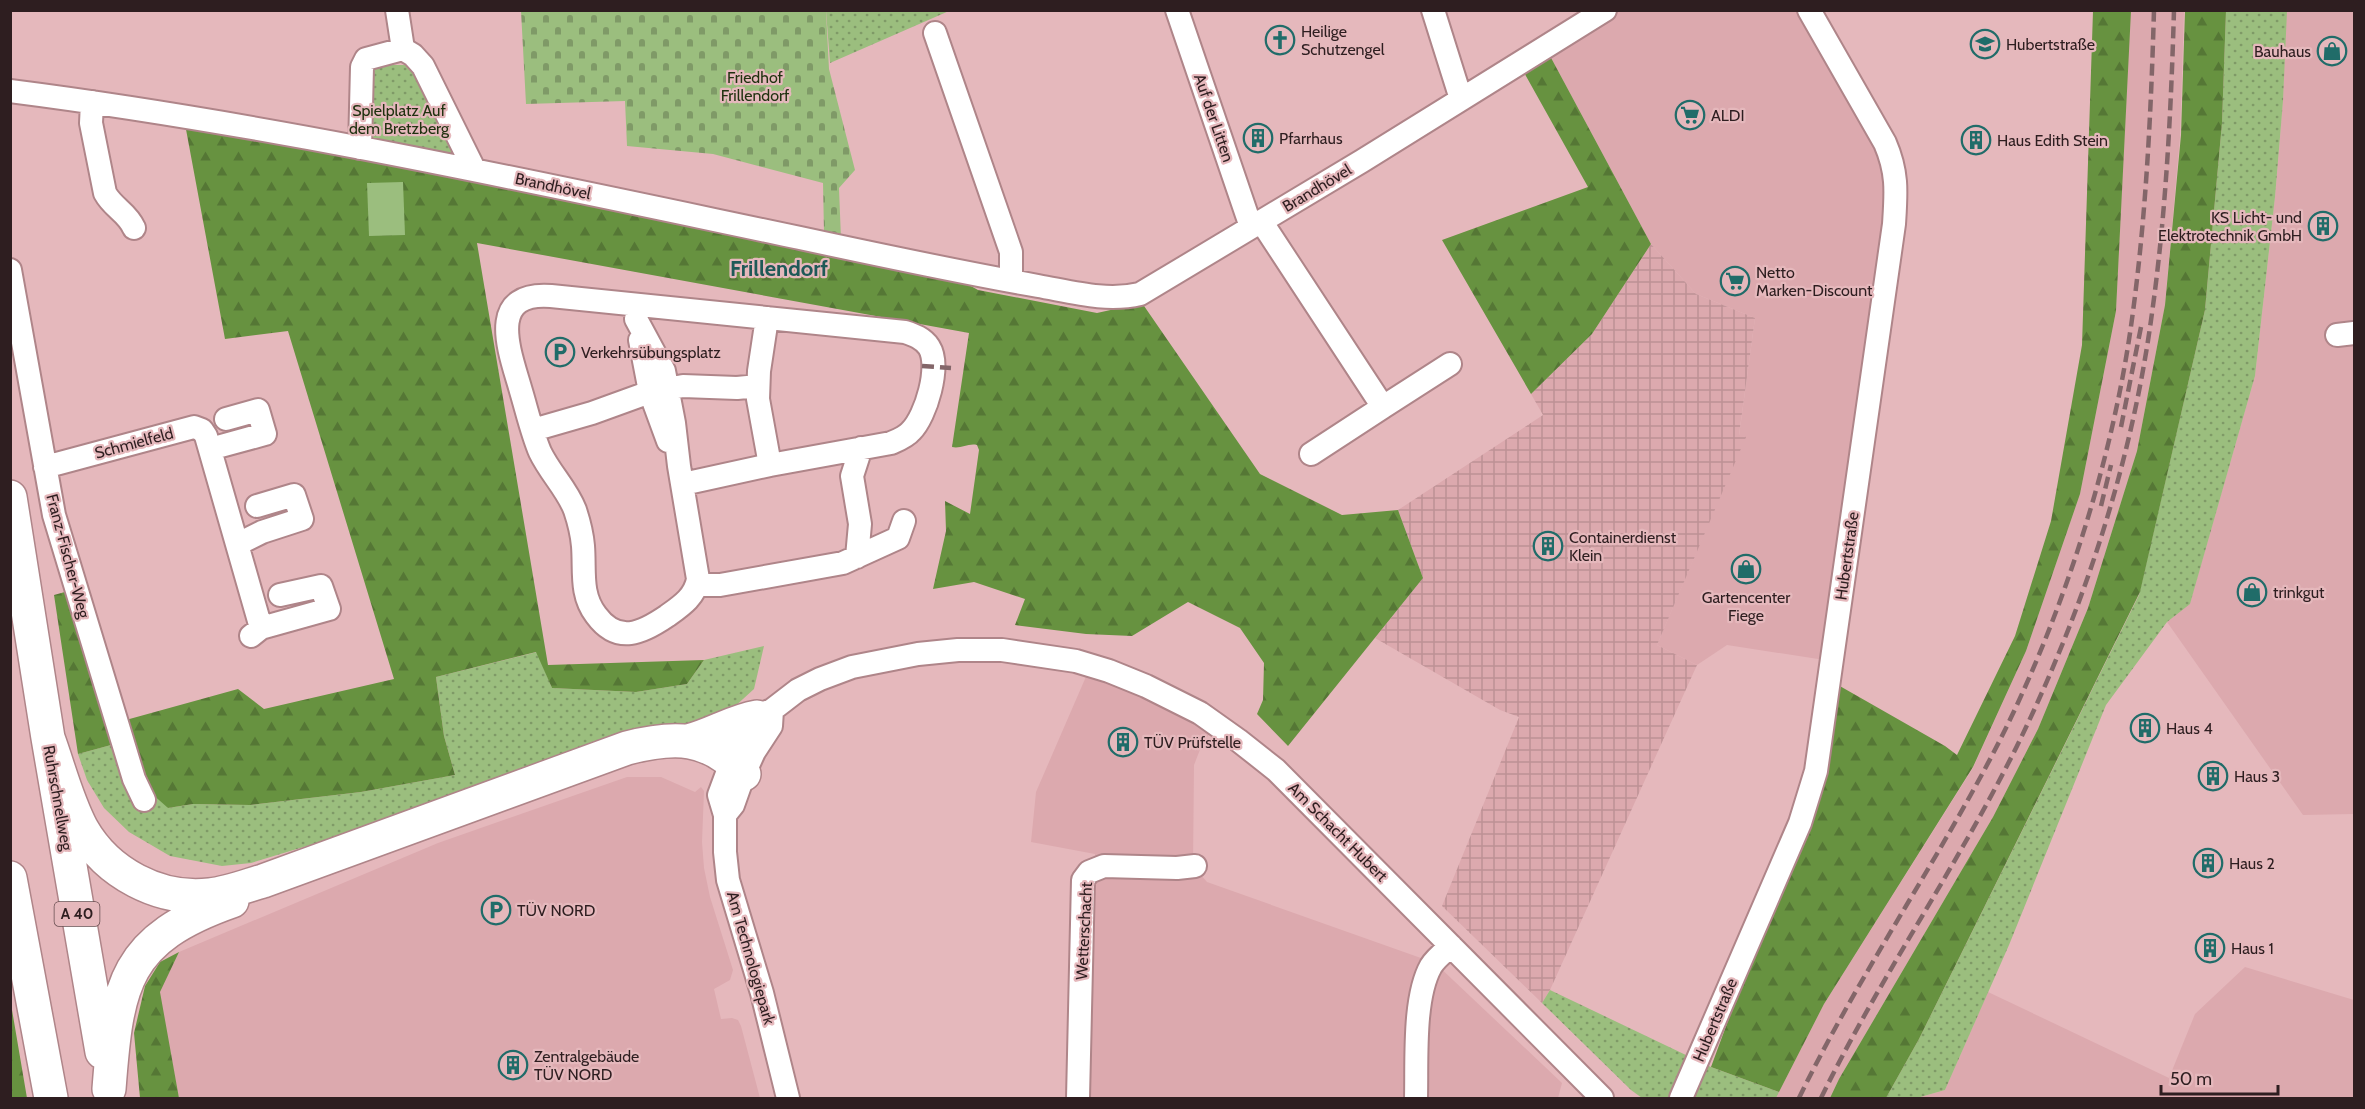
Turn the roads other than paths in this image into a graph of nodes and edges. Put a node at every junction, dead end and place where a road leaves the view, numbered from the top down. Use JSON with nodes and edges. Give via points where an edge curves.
{"nodes":[{"id":1,"x":397,"y":10,"type":"edge"},
{"id":2,"x":1177,"y":10,"type":"edge"},
{"id":3,"x":1433,"y":10,"type":"edge"},
{"id":4,"x":1605,"y":10,"type":"edge"},
{"id":5,"x":1809,"y":10,"type":"edge"},
{"id":6,"x":935,"y":33,"type":"dead end"},
{"id":7,"x":403,"y":49,"type":"junction"},
{"id":8,"x":10,"y":91,"type":"edge"},
{"id":9,"x":1461,"y":99,"type":"junction"},
{"id":10,"x":92,"y":102,"type":"junction"},
{"id":11,"x":360,"y":148,"type":"junction"},
{"id":12,"x":474,"y":169,"type":"junction"},
{"id":13,"x":1256,"y":224,"type":"junction"},
{"id":14,"x":134,"y":228,"type":"dead end"},
{"id":15,"x":10,"y":270,"type":"edge"},
{"id":16,"x":1011,"y":282,"type":"junction"},
{"id":17,"x":634,"y":311,"type":"junction"},
{"id":18,"x":767,"y":318,"type":"junction"},
{"id":19,"x":1450,"y":364,"type":"dead end"},
{"id":20,"x":747,"y":387,"type":"junction"},
{"id":21,"x":661,"y":399,"type":"junction"},
{"id":22,"x":1383,"y":407,"type":"junction"},
{"id":23,"x":226,"y":419,"type":"dead end"},
{"id":24,"x":533,"y":430,"type":"junction"},
{"id":25,"x":861,"y":448,"type":"junction"},
{"id":26,"x":210,"y":449,"type":"junction"},
{"id":27,"x":1311,"y":454,"type":"dead end"},
{"id":28,"x":770,"y":465,"type":"junction"},
{"id":29,"x":45,"y":467,"type":"junction"},
{"id":30,"x":681,"y":475,"type":"junction"},
{"id":31,"x":10,"y":497,"type":"edge"},
{"id":32,"x":257,"y":506,"type":"dead end"},
{"id":33,"x":904,"y":521,"type":"dead end"},
{"id":34,"x":860,"y":524,"type":"junction"},
{"id":35,"x":886,"y":542,"type":"junction"},
{"id":36,"x":238,"y":544,"type":"junction"},
{"id":37,"x":857,"y":557,"type":"junction"},
{"id":38,"x":697,"y":585,"type":"junction"},
{"id":39,"x":280,"y":595,"type":"dead end"},
{"id":40,"x":765,"y":714,"type":"junction"},
{"id":41,"x":1218,"y":726,"type":"joint"},
{"id":42,"x":48,"y":738,"type":"junction"},
{"id":43,"x":688,"y":741,"type":"junction"},
{"id":44,"x":733,"y":770,"type":"junction"},
{"id":45,"x":144,"y":800,"type":"dead end"},
{"id":46,"x":1195,"y":866,"type":"dead end"},
{"id":47,"x":10,"y":878,"type":"edge"},
{"id":48,"x":1451,"y":946,"type":"junction"},
{"id":49,"x":1683,"y":1093,"type":"edge"},
{"id":50,"x":110,"y":1094,"type":"edge"},
{"id":51,"x":51,"y":1098,"type":"edge"},
{"id":52,"x":788,"y":1098,"type":"edge"},
{"id":53,"x":1078,"y":1098,"type":"edge"},
{"id":54,"x":1416,"y":1098,"type":"edge"},
{"id":55,"x":1602,"y":1098,"type":"edge"},
{"id":56,"x":1662,"y":1098,"type":"edge"}],
"edges":[{"from":1,"to":7,"type":"street"},
{"from":2,"to":13,"type":"street","name":"Auf der Litten"},
{"from":3,"to":9,"type":"street"},
{"from":4,"to":9,"type":"street","name":"Brandhövel"},
{"from":5,"to":49,"type":"street","name":"Hubertstraße","via":[[1886,143],[1897,188],[1894,224],[1816,771],[1800,823]]},
{"from":6,"to":16,"type":"street","via":[[1011,252]]},
{"from":7,"to":11,"type":"street","via":[[366,59],[362,67]]},
{"from":7,"to":12,"type":"street","via":[[423,66]]},
{"from":8,"to":10,"type":"street","name":"Brandhövel"},
{"from":9,"to":13,"type":"street","name":"Brandhövel"},
{"from":10,"to":11,"type":"street","name":"Brandhövel"},
{"from":10,"to":14,"type":"street","via":[[91,123],[105,193],[129,216]]},
{"from":11,"to":12,"type":"street","name":"Brandhövel"},
{"from":12,"to":16,"type":"street","name":"Brandhövel"},
{"from":13,"to":16,"type":"street","name":"Brandhövel","via":[[1140,294],[1105,297]]},
{"from":13,"to":22,"type":"street","name":"Auf der Litten"},
{"from":15,"to":29,"type":"street","name":"Franz-Fischer-Weg"},
{"from":17,"to":18,"type":"street"},
{"from":17,"to":21,"type":"street","via":[[664,371]]},
{"from":17,"to":24,"type":"street","via":[[542,295],[517,305],[508,320],[506,341]]},
{"from":18,"to":20,"type":"street"},
{"from":18,"to":25,"type":"street","via":[[905,332],[929,347],[932,379],[917,424],[891,443]]},
{"from":19,"to":22,"type":"street"},
{"from":20,"to":21,"type":"street","via":[[683,386]]},
{"from":20,"to":28,"type":"street","via":[[758,399]]},
{"from":21,"to":24,"type":"street"},
{"from":21,"to":30,"type":"street"},
{"from":22,"to":27,"type":"street"},
{"from":23,"to":26,"type":"street","via":[[258,410],[265,434]]},
{"from":24,"to":38,"type":"street","via":[[540,451],[574,508],[583,543],[586,598],[603,624],[628,634],[647,630],[687,602]]},
{"from":25,"to":28,"type":"street","via":[[827,458]]},
{"from":25,"to":34,"type":"street","via":[[851,490]]},
{"from":26,"to":29,"type":"street","name":"Schmielfeld","via":[[207,436],[194,427]]},
{"from":26,"to":36,"type":"street","name":"Schmielfeld"},
{"from":28,"to":30,"type":"street"},
{"from":29,"to":45,"type":"street","name":"Franz-Fischer-Weg","via":[[76,592]]},
{"from":30,"to":38,"type":"street","via":[[693,532]]},
{"from":31,"to":42,"type":"highway","name":"Ruhrschnellweg","number":"A 40"},
{"from":32,"to":36,"type":"street","via":[[294,495],[302,519]]},
{"from":33,"to":35,"type":"street","via":[[898,538]]},
{"from":34,"to":35,"type":"street"},
{"from":34,"to":37,"type":"street"},
{"from":35,"to":37,"type":"street"},
{"from":36,"to":39,"type":"street","name":"Schmielfeld","via":[[256,632],[329,609],[321,586]]},
{"from":37,"to":38,"type":"street","via":[[843,563],[720,585]]},
{"from":40,"to":41,"type":"street","name":"Am Technologiepark","via":[[798,690],[852,667],[918,654],[1002,650],[1064,659],[1109,671],[1178,701]]},
{"from":40,"to":43,"type":"highway"},
{"from":40,"to":44,"type":"street","name":"Am Technologiepark","via":[[738,744]]},
{"from":41,"to":48,"type":"street","name":"Am Schacht Hubert","via":[[1276,770]]},
{"from":42,"to":43,"type":"highway","via":[[83,830],[109,863],[153,889],[178,895],[210,895],[263,881],[627,748],[657,740]]},
{"from":42,"to":50,"type":"highway","name":"Ruhrschnellweg","number":"A 40"},
{"from":43,"to":44,"type":"highway"},
{"from":44,"to":50,"type":"highway","via":[[661,757],[627,760],[209,909],[168,929],[142,954],[118,1005]]},
{"from":44,"to":52,"type":"street","name":"Am Technologiepark","via":[[734,805],[725,815],[728,880]]},
{"from":46,"to":53,"type":"street","name":"Wetterschacht","via":[[1104,866],[1089,872],[1083,880]]},
{"from":47,"to":51,"type":"highway"},
{"from":48,"to":54,"type":"street","via":[[1432,965],[1423,986]]},
{"from":48,"to":55,"type":"street","name":"Am Schacht Hubert"},
{"from":49,"to":56,"type":"street"}]}
